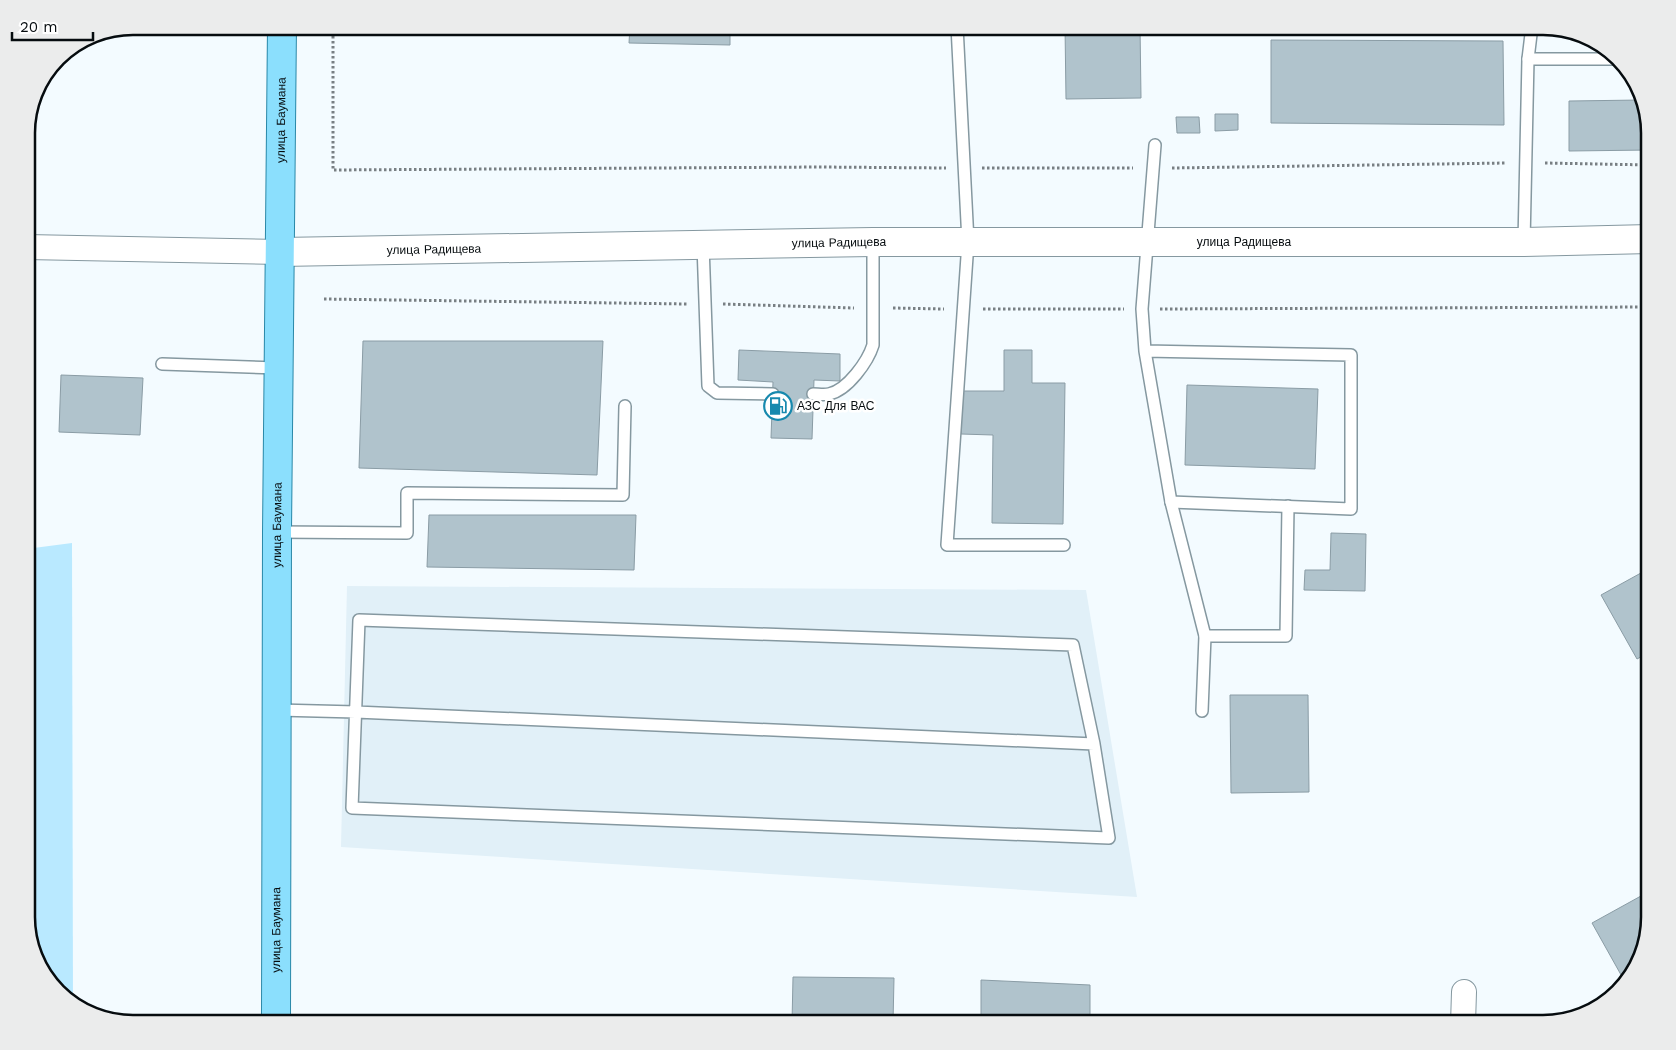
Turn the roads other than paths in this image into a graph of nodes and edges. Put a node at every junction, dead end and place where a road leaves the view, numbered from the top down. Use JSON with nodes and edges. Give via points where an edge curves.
{"nodes":[{"id":1,"x":282,"y":35,"type":"edge"},
{"id":2,"x":958,"y":35,"type":"edge"},
{"id":3,"x":1531,"y":35,"type":"edge"},
{"id":4,"x":1528,"y":59,"type":"junction"},
{"id":5,"x":1607,"y":59,"type":"edge"},
{"id":6,"x":1155,"y":145,"type":"dead end"},
{"id":7,"x":1641,"y":239,"type":"edge"},
{"id":8,"x":873,"y":242,"type":"junction"},
{"id":9,"x":968,"y":242,"type":"junction"},
{"id":10,"x":1146,"y":242,"type":"junction"},
{"id":11,"x":1524,"y":242,"type":"junction"},
{"id":12,"x":703,"y":245,"type":"junction"},
{"id":13,"x":35,"y":247,"type":"edge"},
{"id":14,"x":280,"y":252,"type":"junction"},
{"id":15,"x":1145,"y":350,"type":"junction"},
{"id":16,"x":162,"y":364,"type":"dead end"},
{"id":17,"x":278,"y":368,"type":"junction"},
{"id":18,"x":773,"y":394,"type":"dead end"},
{"id":19,"x":813,"y":394,"type":"dead end"},
{"id":20,"x":626,"y":406,"type":"dead end"},
{"id":21,"x":1171,"y":502,"type":"junction"},
{"id":22,"x":1288,"y":506,"type":"junction"},
{"id":23,"x":277,"y":532,"type":"junction"},
{"id":24,"x":1064,"y":545,"type":"dead end"},
{"id":25,"x":1205,"y":636,"type":"junction"},
{"id":26,"x":278,"y":710,"type":"junction"},
{"id":27,"x":1202,"y":711,"type":"dead end"},
{"id":28,"x":356,"y":712,"type":"junction"},
{"id":29,"x":1094,"y":744,"type":"junction"},
{"id":30,"x":1464,"y":992,"type":"dead end"},
{"id":31,"x":276,"y":1015,"type":"edge"},
{"id":32,"x":1463,"y":1015,"type":"edge"}],
"edges":[{"from":1,"to":14,"type":"main road","name":"улица Баумана"},
{"from":2,"to":9,"type":"lane"},
{"from":3,"to":4,"type":"lane"},
{"from":4,"to":5,"type":"lane"},
{"from":4,"to":11,"type":"lane"},
{"from":6,"to":10,"type":"lane"},
{"from":7,"to":11,"type":"street","name":"улица Радищева"},
{"from":8,"to":9,"type":"street","name":"улица Радищева"},
{"from":8,"to":12,"type":"street","name":"улица Радищева"},
{"from":8,"to":19,"type":"lane","via":[[873,345],[869,357],[858,373],[836,391]]},
{"from":9,"to":10,"type":"street","name":"улица Радищева"},
{"from":9,"to":24,"type":"lane","via":[[946,545]]},
{"from":10,"to":11,"type":"street","name":"улица Радищева"},
{"from":10,"to":15,"type":"lane","via":[[1142,309]]},
{"from":12,"to":14,"type":"street","name":"улица Радищева"},
{"from":12,"to":18,"type":"lane","via":[[708,386],[717,393]]},
{"from":13,"to":14,"type":"street","name":"улица Радищева"},
{"from":14,"to":17,"type":"main road","name":"улица Баумана"},
{"from":15,"to":21,"type":"lane"},
{"from":15,"to":22,"type":"lane","via":[[1352,355],[1351,509]]},
{"from":16,"to":17,"type":"lane"},
{"from":17,"to":23,"type":"main road","name":"улица Баумана"},
{"from":20,"to":23,"type":"lane","via":[[623,494],[407,493],[407,533]]},
{"from":21,"to":22,"type":"lane"},
{"from":21,"to":25,"type":"lane"},
{"from":22,"to":25,"type":"lane","via":[[1286,636]]},
{"from":23,"to":26,"type":"main road","name":"улица Баумана"},
{"from":25,"to":27,"type":"lane"},
{"from":26,"to":28,"type":"lane"},
{"from":26,"to":31,"type":"main road","name":"улица Баумана"},
{"from":28,"to":29,"type":"lane"},
{"from":28,"to":29,"type":"lane","via":[[359,620],[1073,645]]},
{"from":28,"to":29,"type":"lane","via":[[352,808],[1109,838]]},
{"from":30,"to":32,"type":"street"}]}
